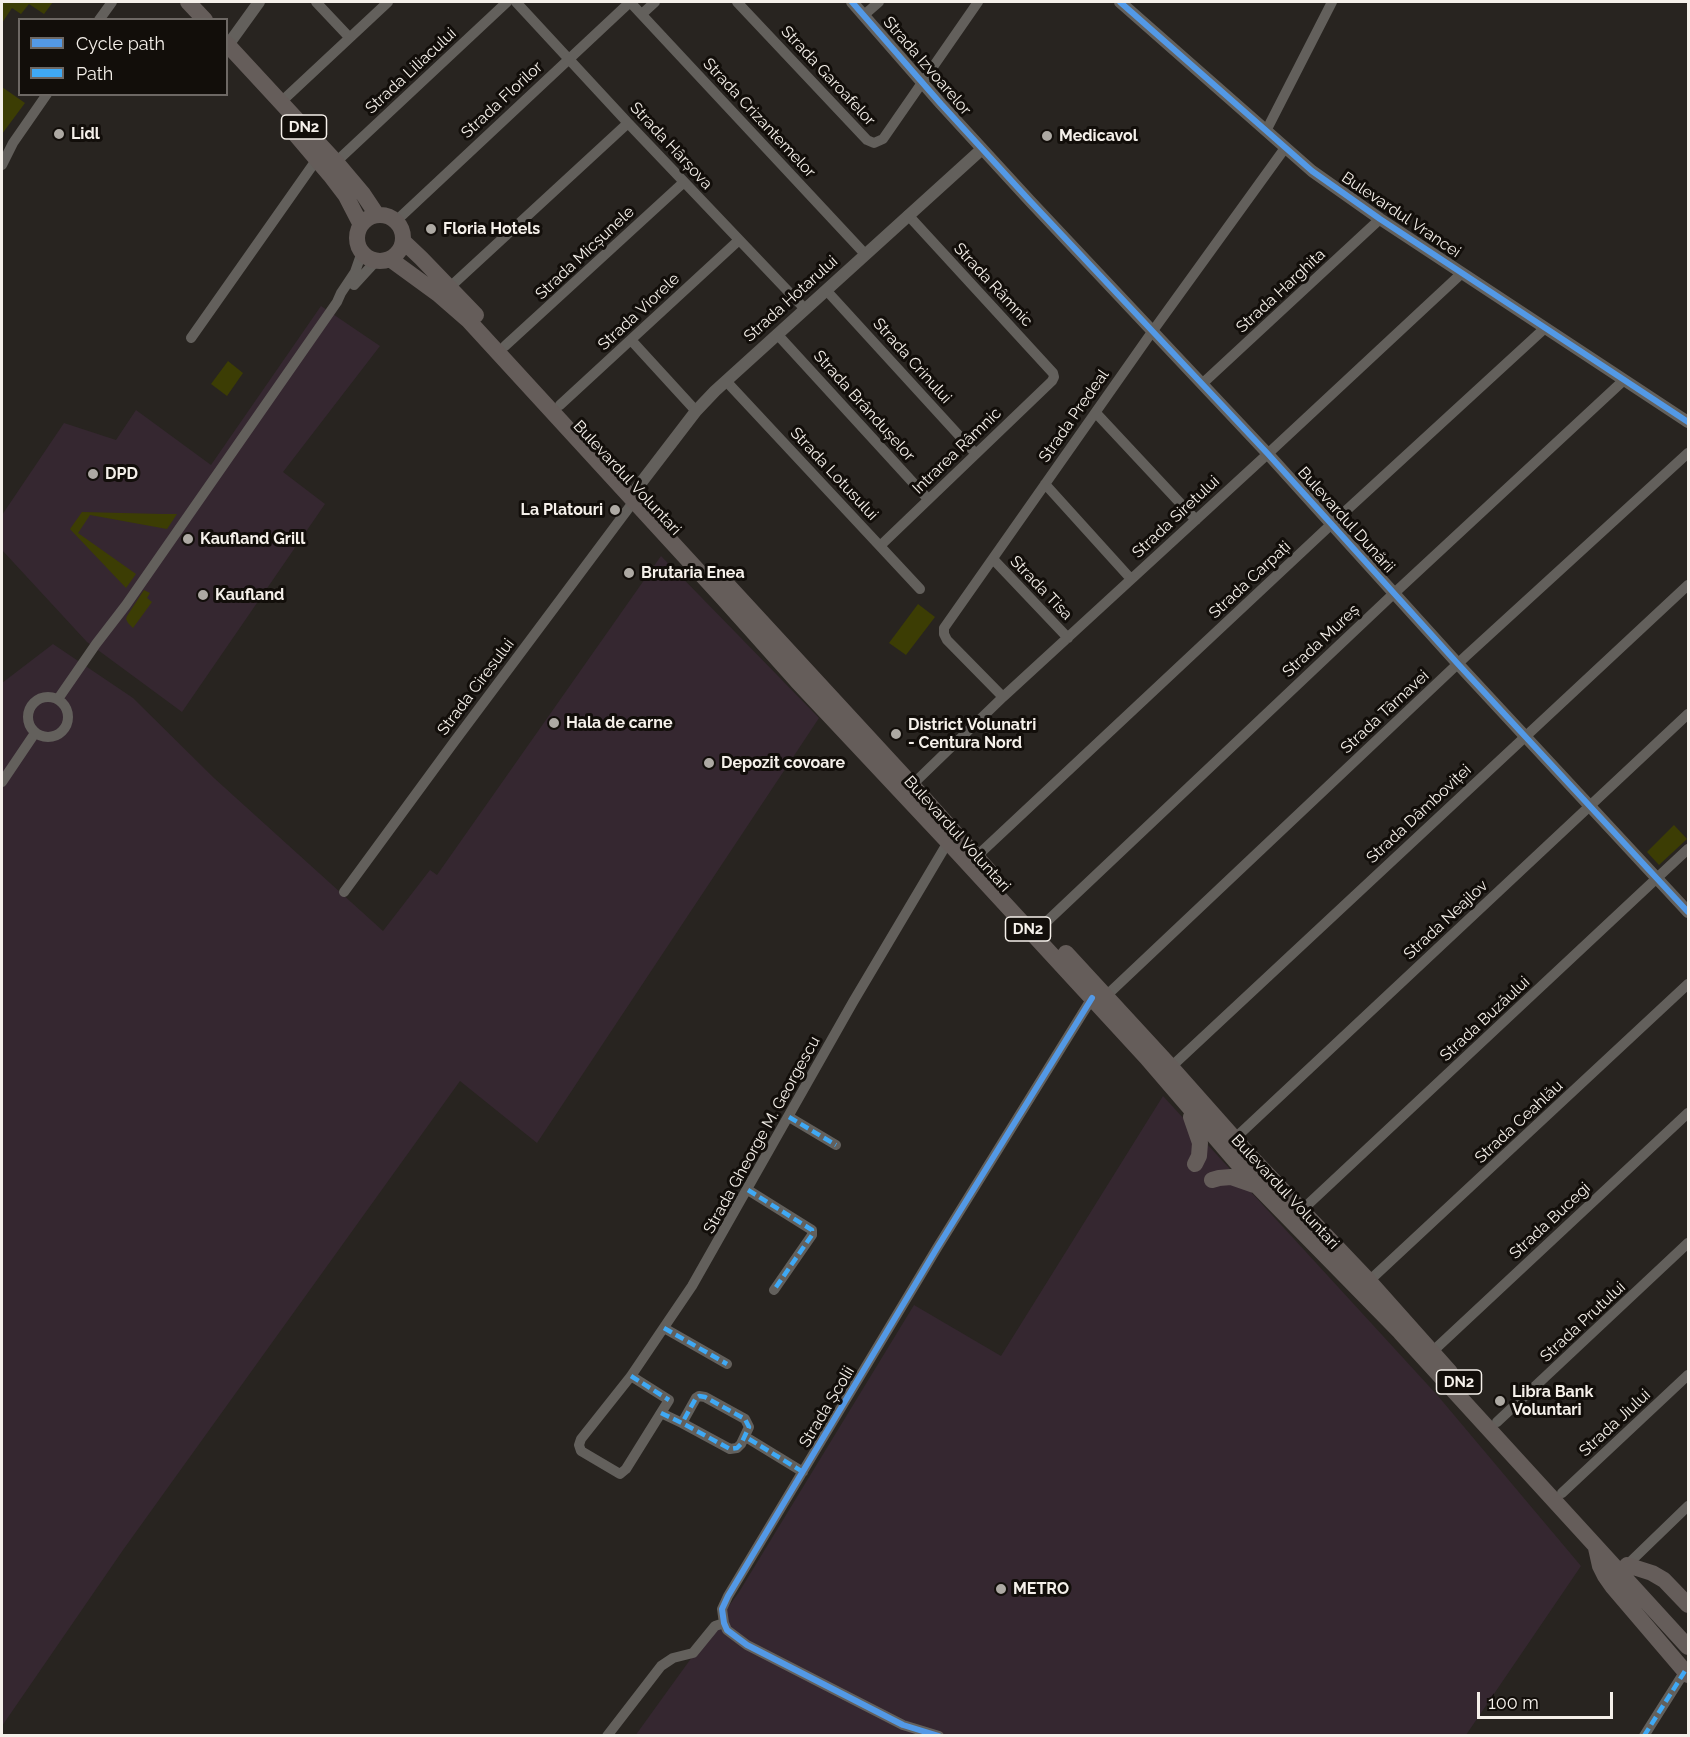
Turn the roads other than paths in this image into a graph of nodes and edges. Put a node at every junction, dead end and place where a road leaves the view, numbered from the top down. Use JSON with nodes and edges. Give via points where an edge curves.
{"nodes":[{"id":1,"x":112,"y":2,"type":"edge"},
{"id":2,"x":174,"y":2,"type":"edge"},
{"id":3,"x":188,"y":2,"type":"edge"},
{"id":4,"x":260,"y":2,"type":"edge"},
{"id":5,"x":316,"y":2,"type":"edge"},
{"id":6,"x":388,"y":2,"type":"edge"},
{"id":7,"x":507,"y":2,"type":"edge"},
{"id":8,"x":516,"y":2,"type":"edge"},
{"id":9,"x":630,"y":2,"type":"edge"},
{"id":10,"x":656,"y":2,"type":"edge"},
{"id":11,"x":737,"y":2,"type":"edge"},
{"id":12,"x":852,"y":2,"type":"edge"},
{"id":13,"x":879,"y":2,"type":"edge"},
{"id":14,"x":978,"y":2,"type":"edge"},
{"id":15,"x":1120,"y":2,"type":"edge"},
{"id":16,"x":1332,"y":2,"type":"edge"},
{"id":17,"x":642,"y":14,"type":"junction"},
{"id":18,"x":864,"y":15,"type":"junction"},
{"id":19,"x":100,"y":18,"type":"edge"},
{"id":20,"x":188,"y":18,"type":"edge"},
{"id":21,"x":203,"y":18,"type":"edge"},
{"id":22,"x":349,"y":37,"type":"junction"},
{"id":23,"x":228,"y":48,"type":"edge"},
{"id":24,"x":228,"y":50,"type":"edge"},
{"id":25,"x":228,"y":50,"type":"edge"},
{"id":26,"x":569,"y":58,"type":"junction"},
{"id":27,"x":922,"y":82,"type":"junction"},
{"id":28,"x":46,"y":96,"type":"edge"},
{"id":29,"x":281,"y":102,"type":"junction"},
{"id":30,"x":628,"y":123,"type":"junction"},
{"id":31,"x":1266,"y":131,"type":"junction"},
{"id":32,"x":1285,"y":148,"type":"junction"},
{"id":33,"x":982,"y":149,"type":"junction"},
{"id":34,"x":317,"y":159,"type":"junction"},
{"id":35,"x":336,"y":162,"type":"junction"},
{"id":36,"x":2,"y":165,"type":"edge"},
{"id":37,"x":684,"y":182,"type":"junction"},
{"id":38,"x":377,"y":215,"type":"junction"},
{"id":39,"x":908,"y":215,"type":"junction"},
{"id":40,"x":1380,"y":219,"type":"junction"},
{"id":41,"x":396,"y":221,"type":"junction"},
{"id":42,"x":361,"y":225,"type":"junction"},
{"id":43,"x":739,"y":240,"type":"junction"},
{"id":44,"x":403,"y":241,"type":"junction"},
{"id":45,"x":865,"y":254,"type":"junction"},
{"id":46,"x":376,"y":258,"type":"junction"},
{"id":47,"x":1462,"y":273,"type":"junction"},
{"id":48,"x":450,"y":287,"type":"junction"},
{"id":49,"x":826,"y":290,"type":"junction"},
{"id":50,"x":337,"y":302,"type":"junction"},
{"id":51,"x":805,"y":309,"type":"junction"},
{"id":52,"x":1545,"y":328,"type":"junction"},
{"id":53,"x":1152,"y":332,"type":"junction"},
{"id":54,"x":777,"y":334,"type":"junction"},
{"id":55,"x":191,"y":338,"type":"dead end"},
{"id":56,"x":631,"y":340,"type":"junction"},
{"id":57,"x":505,"y":346,"type":"junction"},
{"id":58,"x":1054,"y":377,"type":"joint"},
{"id":59,"x":1624,"y":380,"type":"junction"},
{"id":60,"x":726,"y":381,"type":"junction"},
{"id":61,"x":1202,"y":384,"type":"junction"},
{"id":62,"x":560,"y":405,"type":"junction"},
{"id":63,"x":696,"y":411,"type":"junction"},
{"id":64,"x":1096,"y":412,"type":"junction"},
{"id":65,"x":1689,"y":422,"type":"edge"},
{"id":66,"x":975,"y":453,"type":"junction"},
{"id":67,"x":1689,"y":453,"type":"edge"},
{"id":68,"x":1268,"y":454,"type":"junction"},
{"id":69,"x":1045,"y":484,"type":"junction"},
{"id":70,"x":636,"y":495,"type":"junction"},
{"id":71,"x":928,"y":499,"type":"junction"},
{"id":72,"x":1196,"y":520,"type":"junction"},
{"id":73,"x":1331,"y":525,"type":"junction"},
{"id":74,"x":880,"y":546,"type":"junction"},
{"id":75,"x":993,"y":559,"type":"junction"},
{"id":76,"x":1131,"y":579,"type":"junction"},
{"id":77,"x":1689,"y":585,"type":"edge"},
{"id":78,"x":920,"y":589,"type":"dead end"},
{"id":79,"x":1394,"y":593,"type":"junction"},
{"id":80,"x":1068,"y":638,"type":"junction"},
{"id":81,"x":1458,"y":664,"type":"junction"},
{"id":82,"x":1003,"y":697,"type":"junction"},
{"id":83,"x":58,"y":699,"type":"junction"},
{"id":84,"x":1689,"y":714,"type":"edge"},
{"id":85,"x":35,"y":733,"type":"junction"},
{"id":86,"x":1525,"y":736,"type":"junction"},
{"id":87,"x":2,"y":782,"type":"edge"},
{"id":88,"x":912,"y":785,"type":"junction"},
{"id":89,"x":1590,"y":806,"type":"junction"},
{"id":90,"x":948,"y":842,"type":"junction"},
{"id":91,"x":1689,"y":849,"type":"edge"},
{"id":92,"x":977,"y":856,"type":"junction"},
{"id":93,"x":1657,"y":878,"type":"junction"},
{"id":94,"x":344,"y":892,"type":"dead end"},
{"id":95,"x":1689,"y":912,"type":"edge"},
{"id":96,"x":1041,"y":927,"type":"junction"},
{"id":97,"x":1689,"y":984,"type":"edge"},
{"id":98,"x":1099,"y":997,"type":"junction"},
{"id":99,"x":1171,"y":1067,"type":"junction"},
{"id":100,"x":1186,"y":1105,"type":"junction"},
{"id":101,"x":1689,"y":1113,"type":"edge"},
{"id":102,"x":789,"y":1117,"type":"junction"},
{"id":103,"x":1229,"y":1144,"type":"junction"},
{"id":104,"x":836,"y":1145,"type":"dead end"},
{"id":105,"x":1195,"y":1164,"type":"dead end"},
{"id":106,"x":1212,"y":1180,"type":"dead end"},
{"id":107,"x":1257,"y":1186,"type":"junction"},
{"id":108,"x":748,"y":1190,"type":"junction"},
{"id":109,"x":1302,"y":1210,"type":"junction"},
{"id":110,"x":1689,"y":1243,"type":"edge"},
{"id":111,"x":1369,"y":1281,"type":"junction"},
{"id":112,"x":774,"y":1290,"type":"dead end"},
{"id":113,"x":664,"y":1328,"type":"junction"},
{"id":114,"x":1432,"y":1352,"type":"junction"},
{"id":115,"x":727,"y":1364,"type":"dead end"},
{"id":116,"x":1689,"y":1375,"type":"edge"},
{"id":117,"x":631,"y":1376,"type":"junction"},
{"id":118,"x":661,"y":1413,"type":"junction"},
{"id":119,"x":1497,"y":1422,"type":"junction"},
{"id":120,"x":682,"y":1424,"type":"junction"},
{"id":121,"x":749,"y":1439,"type":"dead end"},
{"id":122,"x":803,"y":1472,"type":"junction"},
{"id":123,"x":1562,"y":1493,"type":"junction"},
{"id":124,"x":1689,"y":1506,"type":"edge"},
{"id":125,"x":1595,"y":1544,"type":"junction"},
{"id":126,"x":1624,"y":1568,"type":"junction"},
{"id":127,"x":1689,"y":1605,"type":"edge"},
{"id":128,"x":724,"y":1623,"type":"junction"},
{"id":129,"x":1689,"y":1632,"type":"edge"},
{"id":130,"x":1689,"y":1647,"type":"edge"},
{"id":131,"x":1687,"y":1673,"type":"edge"},
{"id":132,"x":607,"y":1736,"type":"edge"},
{"id":133,"x":939,"y":1736,"type":"edge"},
{"id":134,"x":1644,"y":1736,"type":"edge"}],
"edges":[{"from":1,"to":19,"type":"street"},
{"from":2,"to":20,"type":"highway"},
{"from":3,"to":21,"type":"highway"},
{"from":4,"to":23,"type":"street"},
{"from":5,"to":22,"type":"street"},
{"from":6,"to":22,"type":"street"},
{"from":7,"to":35,"type":"street","name":"Strada Liliacului"},
{"from":8,"to":26,"type":"street","name":"Strada Hârșova"},
{"from":9,"to":17,"type":"street","name":"Strada Crizantemelor"},
{"from":9,"to":26,"type":"street","name":"Strada Florilor"},
{"from":10,"to":17,"type":"street"},
{"from":11,"to":27,"type":"street","name":"Strada Garoafelor","via":[[867,140],[874,143],[883,139]]},
{"from":12,"to":18,"type":"street","name":"Strada Izvoarelor"},
{"from":13,"to":18,"type":"street"},
{"from":14,"to":27,"type":"street"},
{"from":15,"to":31,"type":"street","name":"Bulevardul Vrancei"},
{"from":16,"to":31,"type":"street"},
{"from":17,"to":45,"type":"street","name":"Strada Crizantemelor"},
{"from":18,"to":27,"type":"street","name":"Strada Izvoarelor"},
{"from":22,"to":29,"type":"street"},
{"from":24,"to":29,"type":"highway","number":"DN2"},
{"from":25,"to":34,"type":"highway","number":"DN2"},
{"from":26,"to":30,"type":"street","name":"Strada Hârșova"},
{"from":26,"to":41,"type":"street","name":"Strada Florilor"},
{"from":27,"to":33,"type":"street","name":"Strada Izvoarelor"},
{"from":28,"to":36,"type":"street"},
{"from":29,"to":35,"type":"highway","number":"DN2"},
{"from":30,"to":37,"type":"street","name":"Strada Hârșova"},
{"from":30,"to":48,"type":"street"},
{"from":31,"to":32,"type":"street","name":"Bulevardul Vrancei"},
{"from":32,"to":40,"type":"street","name":"Bulevardul Vrancei"},
{"from":32,"to":53,"type":"street","name":"Strada Predeal"},
{"from":33,"to":39,"type":"street","name":"Strada Hotarului"},
{"from":33,"to":53,"type":"street","name":"Bulevardul Dunării"},
{"from":34,"to":42,"type":"highway","number":"DN2","via":[[346,196]]},
{"from":34,"to":55,"type":"street"},
{"from":35,"to":38,"type":"highway","number":"DN2"},
{"from":37,"to":43,"type":"street","name":"Strada Hârșova"},
{"from":37,"to":57,"type":"street","name":"Strada Micșunele"},
{"from":38,"to":41,"type":"highway"},
{"from":38,"to":42,"type":"highway"},
{"from":39,"to":45,"type":"street","name":"Strada Hotarului"},
{"from":39,"to":58,"type":"street","name":"Strada Râmnic"},
{"from":40,"to":47,"type":"street","name":"Bulevardul Vrancei"},
{"from":40,"to":61,"type":"street","name":"Strada Harghita"},
{"from":41,"to":44,"type":"highway","name":"Bulevardul Voluntari","number":"DN2"},
{"from":42,"to":46,"type":"highway","number":"DN2","via":[[357,239]]},
{"from":43,"to":51,"type":"street","name":"Strada Hârșova"},
{"from":43,"to":56,"type":"street","name":"Strada Viorele"},
{"from":44,"to":46,"type":"highway","via":[[399,252]]},
{"from":44,"to":48,"type":"highway","name":"Bulevardul Voluntari","number":"DN2"},
{"from":45,"to":49,"type":"street","name":"Strada Hotarului"},
{"from":46,"to":50,"type":"street"},
{"from":46,"to":50,"type":"street","via":[[355,272]]},
{"from":46,"to":70,"type":"highway","name":"Bulevardul Voluntari","number":"DN2","via":[[438,294],[469,321]]},
{"from":47,"to":52,"type":"street","name":"Bulevardul Vrancei"},
{"from":47,"to":68,"type":"street","name":"Strada Siretului"},
{"from":48,"to":57,"type":"highway","name":"Bulevardul Voluntari","number":"DN2"},
{"from":49,"to":51,"type":"street","name":"Strada Hotarului"},
{"from":49,"to":66,"type":"street","name":"Strada Crinului"},
{"from":50,"to":83,"type":"street"},
{"from":51,"to":54,"type":"street","name":"Strada Hotarului"},
{"from":52,"to":59,"type":"street","name":"Bulevardul Vrancei"},
{"from":52,"to":73,"type":"street","name":"Strada Carpați"},
{"from":53,"to":61,"type":"street","name":"Bulevardul Dunării"},
{"from":53,"to":64,"type":"street","name":"Strada Predeal"},
{"from":54,"to":60,"type":"street","name":"Strada Hotarului"},
{"from":54,"to":71,"type":"street","name":"Strada Brândușelor"},
{"from":56,"to":62,"type":"street","name":"Strada Viorele"},
{"from":56,"to":63,"type":"street"},
{"from":57,"to":62,"type":"highway","name":"Bulevardul Voluntari","number":"DN2"},
{"from":58,"to":66,"type":"street","name":"Intrarea Râmnic"},
{"from":59,"to":65,"type":"street","name":"Bulevardul Vrancei"},
{"from":59,"to":79,"type":"street","name":"Strada Mureș"},
{"from":60,"to":63,"type":"street","name":"Strada Hotarului"},
{"from":60,"to":74,"type":"street","name":"Strada Lotusului"},
{"from":61,"to":68,"type":"street","name":"Bulevardul Dunării"},
{"from":62,"to":70,"type":"highway","name":"Bulevardul Voluntari","number":"DN2"},
{"from":63,"to":70,"type":"street","name":"Strada Hotarului"},
{"from":64,"to":69,"type":"street","name":"Strada Predeal"},
{"from":64,"to":72,"type":"street"},
{"from":66,"to":71,"type":"street","name":"Intrarea Râmnic"},
{"from":67,"to":81,"type":"street","name":"Strada Târnavei"},
{"from":68,"to":72,"type":"street","name":"Strada Siretului"},
{"from":68,"to":73,"type":"street","name":"Bulevardul Dunării"},
{"from":69,"to":75,"type":"street","name":"Strada Predeal"},
{"from":69,"to":76,"type":"street"},
{"from":70,"to":88,"type":"highway","name":"Bulevardul Voluntari","number":"DN2"},
{"from":70,"to":90,"type":"highway","name":"Bulevardul Voluntari","number":"DN2","via":[[797,681]]},
{"from":70,"to":94,"type":"street","name":"Strada Ciresului"},
{"from":71,"to":74,"type":"street","name":"Intrarea Râmnic"},
{"from":72,"to":76,"type":"street","name":"Strada Siretului"},
{"from":73,"to":79,"type":"street","name":"Bulevardul Dunării"},
{"from":73,"to":92,"type":"street","name":"Strada Carpați"},
{"from":74,"to":78,"type":"street","name":"Strada Lotusului"},
{"from":75,"to":80,"type":"street","name":"Strada Tisa"},
{"from":75,"to":82,"type":"street","name":"Strada Predeal","via":[[944,628],[944,634]]},
{"from":76,"to":80,"type":"street","name":"Strada Siretului"},
{"from":77,"to":86,"type":"street","name":"Strada Dâmboviței"},
{"from":79,"to":81,"type":"street","name":"Bulevardul Dunării"},
{"from":79,"to":96,"type":"street","name":"Strada Mureș"},
{"from":80,"to":82,"type":"street","name":"Strada Siretului"},
{"from":81,"to":86,"type":"street","name":"Bulevardul Dunării"},
{"from":81,"to":98,"type":"street","name":"Strada Târnavei"},
{"from":82,"to":88,"type":"street","name":"Strada Siretului"},
{"from":83,"to":85,"type":"street","via":[[41,698],[31,705],[29,723]]},
{"from":83,"to":85,"type":"street","via":[[66,709],[65,728],[51,737]]},
{"from":84,"to":89,"type":"street","name":"Strada Neajlov"},
{"from":85,"to":87,"type":"street"},
{"from":86,"to":89,"type":"street","name":"Bulevardul Dunării"},
{"from":86,"to":99,"type":"street","name":"Strada Dâmboviței"},
{"from":88,"to":92,"type":"highway","name":"Bulevardul Voluntari","number":"DN2"},
{"from":89,"to":93,"type":"street","name":"Bulevardul Dunării"},
{"from":89,"to":103,"type":"street","name":"Strada Neajlov"},
{"from":90,"to":98,"type":"highway","name":"Bulevardul Voluntari","number":"DN2"},
{"from":90,"to":102,"type":"street","name":"Strada Gheorge M. Georgescu"},
{"from":91,"to":93,"type":"street","name":"Strada Buzăului"},
{"from":92,"to":96,"type":"highway","name":"Bulevardul Voluntari","number":"DN2"},
{"from":93,"to":95,"type":"street","name":"Bulevardul Dunării"},
{"from":93,"to":109,"type":"street","name":"Strada Buzăului"},
{"from":96,"to":98,"type":"highway","name":"Bulevardul Voluntari","number":"DN2"},
{"from":97,"to":111,"type":"street","name":"Strada Ceahlău"},
{"from":98,"to":99,"type":"highway","name":"Bulevardul Voluntari","number":"DN2"},
{"from":98,"to":100,"type":"highway","name":"Bulevardul Voluntari","number":"DN2"},
{"from":98,"to":122,"type":"street","name":"Strada Școlii","via":[[937,1248]]},
{"from":99,"to":103,"type":"highway","name":"Bulevardul Voluntari","number":"DN2"},
{"from":100,"to":103,"type":"highway","name":"Bulevardul Voluntari","number":"DN2"},
{"from":100,"to":105,"type":"highway","via":[[1200,1143]]},
{"from":101,"to":114,"type":"street","name":"Strada Bucegi"},
{"from":102,"to":104,"type":"street"},
{"from":102,"to":108,"type":"street","name":"Strada Gheorge M. Georgescu"},
{"from":103,"to":107,"type":"highway","name":"Bulevardul Voluntari","number":"DN2"},
{"from":103,"to":109,"type":"highway","name":"Bulevardul Voluntari","number":"DN2"},
{"from":106,"to":107,"type":"highway","via":[[1231,1177]]},
{"from":107,"to":125,"type":"highway","name":"Bulevardul Voluntari","number":"DN2","via":[[1392,1324]]},
{"from":108,"to":112,"type":"street","via":[[812,1230]]},
{"from":108,"to":113,"type":"street","name":"Strada Gheorge M. Georgescu"},
{"from":109,"to":111,"type":"highway","name":"Bulevardul Voluntari","number":"DN2"},
{"from":110,"to":119,"type":"street","name":"Strada Prutului"},
{"from":111,"to":114,"type":"highway","name":"Bulevardul Voluntari","number":"DN2"},
{"from":113,"to":115,"type":"street"},
{"from":113,"to":117,"type":"street","name":"Strada Gheorge M. Georgescu"},
{"from":114,"to":119,"type":"highway","name":"Bulevardul Voluntari","number":"DN2"},
{"from":116,"to":123,"type":"street","name":"Strada Jiului"},
{"from":117,"to":118,"type":"street","via":[[669,1400]]},
{"from":117,"to":118,"type":"street","name":"Strada Gheorge M. Georgescu","via":[[586,1432],[579,1444],[581,1451],[622,1473]]},
{"from":118,"to":120,"type":"street"},
{"from":119,"to":123,"type":"highway","name":"Bulevardul Voluntari","number":"DN2"},
{"from":120,"to":120,"type":"street","via":[[730,1449],[741,1444],[749,1427],[745,1419],[699,1396]]},
{"from":121,"to":122,"type":"street"},
{"from":122,"to":128,"type":"street","name":"Strada Școlii","via":[[728,1596],[722,1609]]},
{"from":123,"to":126,"type":"highway","name":"Bulevardul Voluntari","number":"DN2"},
{"from":124,"to":126,"type":"street"},
{"from":125,"to":126,"type":"highway","name":"Bulevardul Voluntari","number":"DN2"},
{"from":125,"to":131,"type":"highway","via":[[1608,1581]]},
{"from":126,"to":127,"type":"highway","via":[[1652,1573]]},
{"from":126,"to":129,"type":"highway","number":"DN2"},
{"from":126,"to":130,"type":"highway","number":"DN2"},
{"from":128,"to":132,"type":"street","via":[[715,1626],[693,1653],[661,1666]]},
{"from":128,"to":133,"type":"street","via":[[747,1646],[903,1725]]},
{"from":131,"to":134,"type":"street"}]}
